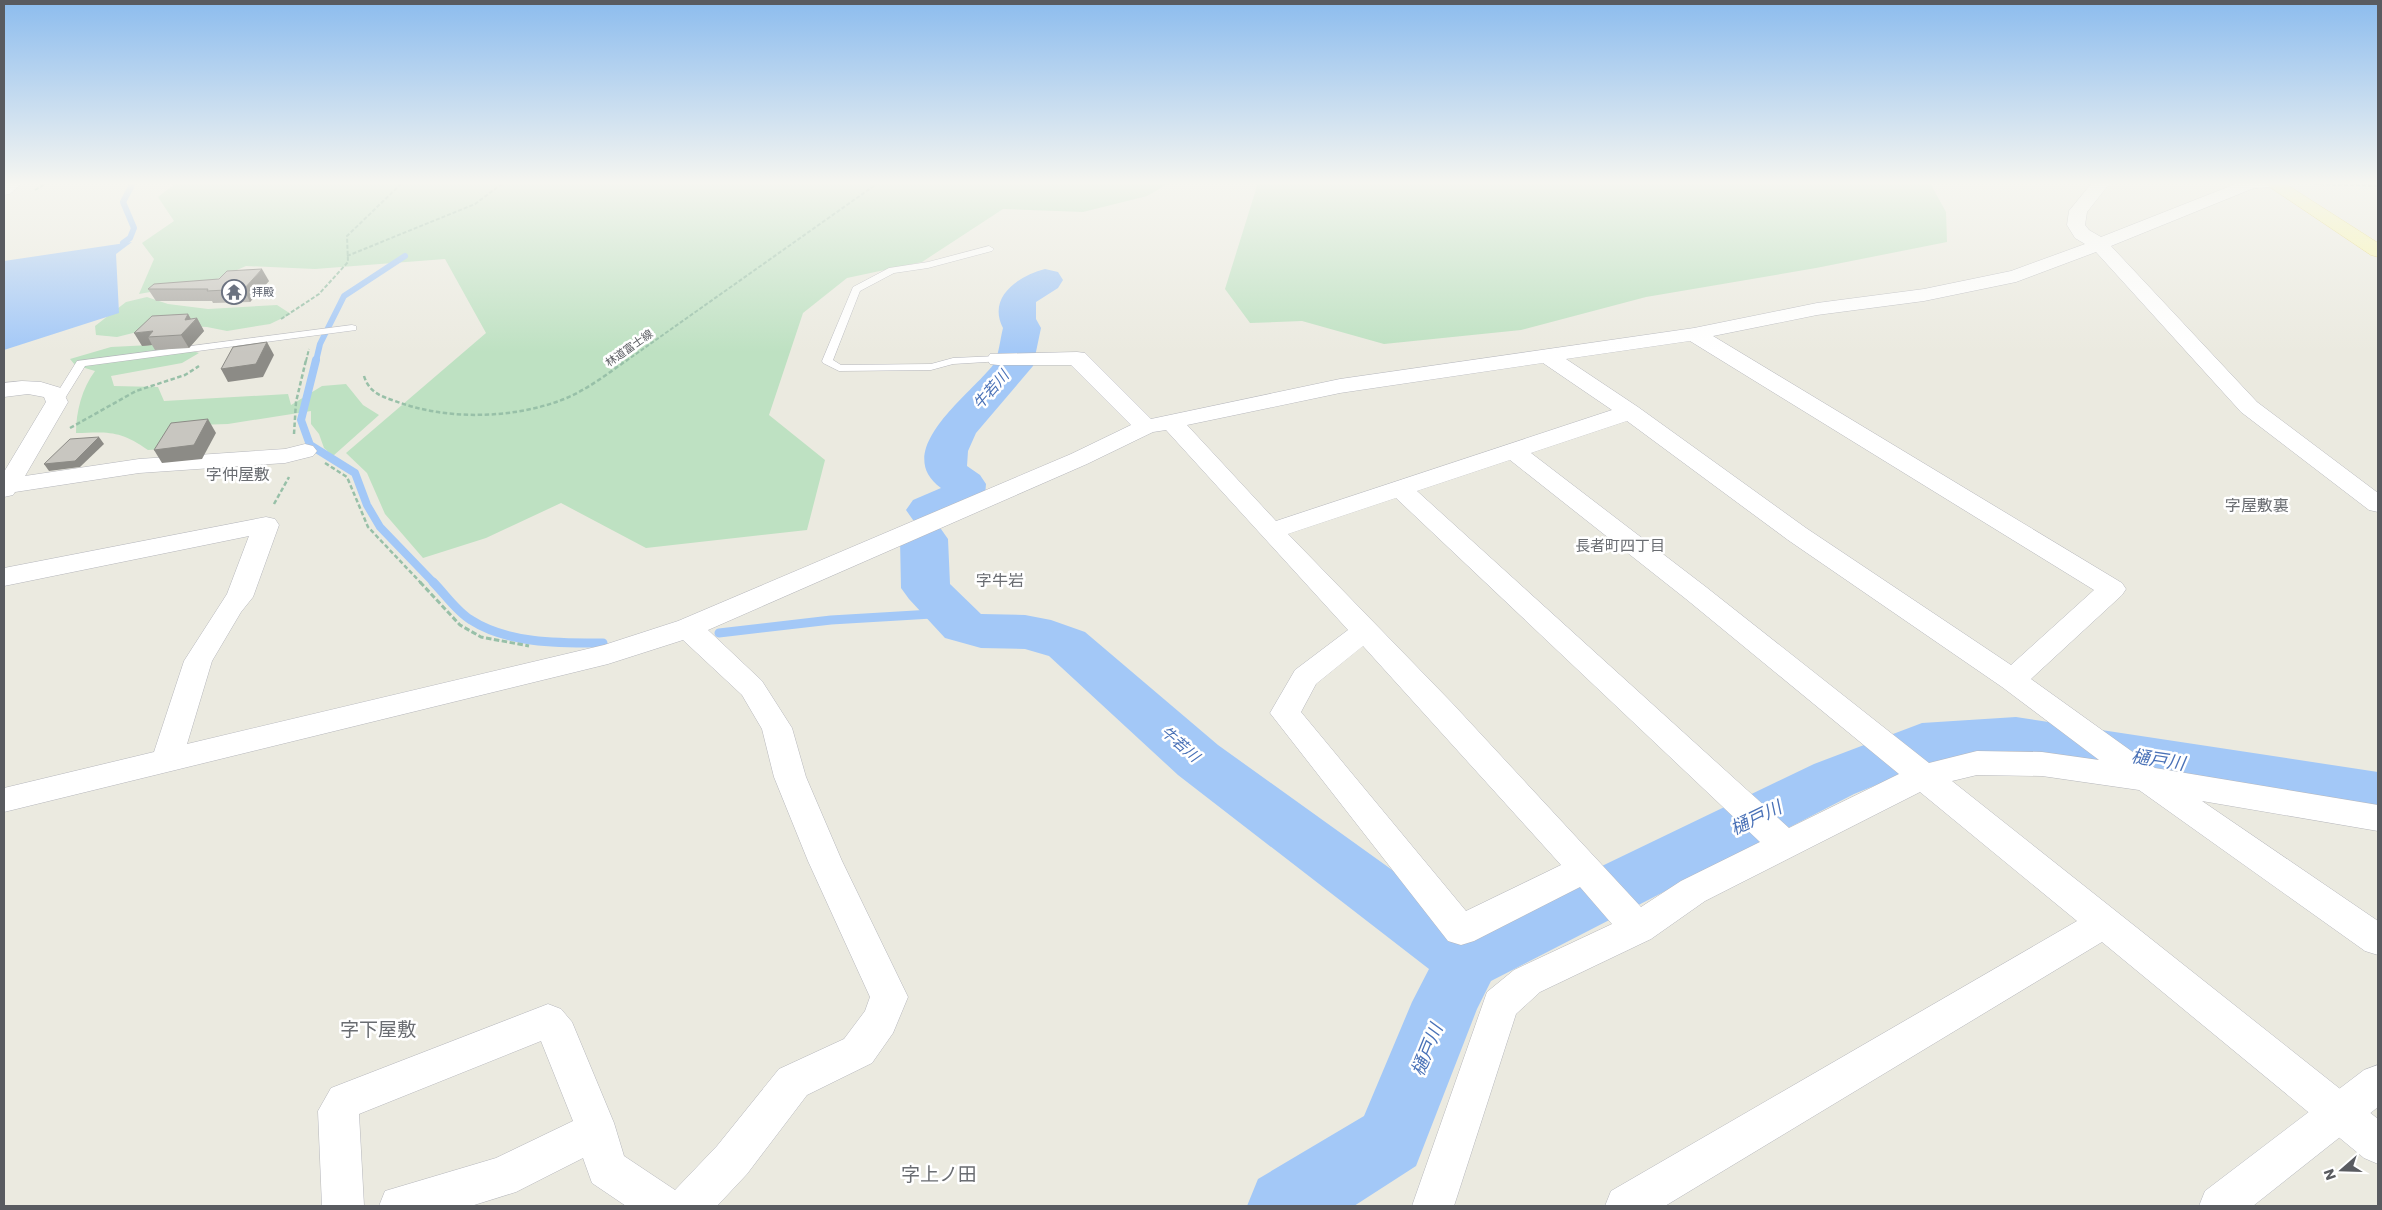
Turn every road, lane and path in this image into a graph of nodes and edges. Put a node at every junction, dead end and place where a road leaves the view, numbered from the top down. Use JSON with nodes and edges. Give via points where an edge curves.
{"nodes":[{"id":1,"x":347,"y":239,"type":"edge"},
{"id":2,"x":388,"y":239,"type":"edge"},
{"id":3,"x":798,"y":239,"type":"edge"},
{"id":4,"x":2091,"y":239,"type":"edge"},
{"id":5,"x":2110,"y":239,"type":"edge"},
{"id":6,"x":2360,"y":239,"type":"edge"},
{"id":7,"x":2099,"y":244,"type":"junction"},
{"id":8,"x":989,"y":249,"type":"dead end"},
{"id":9,"x":2378,"y":251,"type":"edge"},
{"id":10,"x":347,"y":256,"type":"junction"},
{"id":11,"x":352,"y":328,"type":"dead end"},
{"id":12,"x":1694,"y":334,"type":"junction"},
{"id":13,"x":246,"y":343,"type":"junction"},
{"id":14,"x":306,"y":343,"type":"dead end"},
{"id":15,"x":233,"y":344,"type":"junction"},
{"id":16,"x":1546,"y":355,"type":"junction"},
{"id":17,"x":998,"y":359,"type":"joint"},
{"id":18,"x":364,"y":376,"type":"dead end"},
{"id":19,"x":4,"y":390,"type":"edge"},
{"id":20,"x":55,"y":406,"type":"junction"},
{"id":21,"x":1630,"y":412,"type":"junction"},
{"id":22,"x":1171,"y":421,"type":"junction"},
{"id":23,"x":1146,"y":427,"type":"junction"},
{"id":24,"x":37,"y":439,"type":"junction"},
{"id":25,"x":1512,"y":450,"type":"junction"},
{"id":26,"x":305,"y":451,"type":"junction"},
{"id":27,"x":1399,"y":487,"type":"junction"},
{"id":28,"x":5,"y":488,"type":"edge"},
{"id":29,"x":2378,"y":505,"type":"edge"},
{"id":30,"x":266,"y":525,"type":"junction"},
{"id":31,"x":1271,"y":531,"type":"junction"},
{"id":32,"x":4,"y":577,"type":"edge"},
{"id":33,"x":688,"y":628,"type":"junction"},
{"id":34,"x":1366,"y":632,"type":"junction"},
{"id":35,"x":564,"y":664,"type":"junction"},
{"id":36,"x":2012,"y":680,"type":"junction"},
{"id":37,"x":167,"y":760,"type":"junction"},
{"id":38,"x":1922,"y":777,"type":"junction"},
{"id":39,"x":2147,"y":779,"type":"junction"},
{"id":40,"x":4,"y":800,"type":"edge"},
{"id":41,"x":2378,"y":818,"type":"edge"},
{"id":42,"x":1785,"y":845,"type":"junction"},
{"id":43,"x":1588,"y":873,"type":"junction"},
{"id":44,"x":2106,"y":922,"type":"junction"},
{"id":45,"x":1638,"y":928,"type":"junction"},
{"id":46,"x":2378,"y":940,"type":"edge"},
{"id":47,"x":2378,"y":1083,"type":"edge"},
{"id":48,"x":2340,"y":1113,"type":"junction"},
{"id":49,"x":595,"y":1131,"type":"junction"},
{"id":50,"x":2378,"y":1144,"type":"edge"},
{"id":51,"x":343,"y":1206,"type":"edge"},
{"id":52,"x":400,"y":1206,"type":"edge"},
{"id":53,"x":662,"y":1206,"type":"edge"},
{"id":54,"x":689,"y":1206,"type":"edge"},
{"id":55,"x":1433,"y":1206,"type":"edge"},
{"id":56,"x":1626,"y":1206,"type":"edge"},
{"id":57,"x":2220,"y":1206,"type":"edge"}],
"edges":[{"from":1,"to":10,"type":"path"},
{"from":2,"to":10,"type":"path"},
{"from":3,"to":18,"type":"path","name":"林道富士線","via":[[586,388],[559,402],[521,411],[467,413],[419,410],[376,394],[365,384]]},
{"from":4,"to":7,"type":"street"},
{"from":5,"to":7,"type":"street"},
{"from":6,"to":9,"type":"main road"},
{"from":7,"to":12,"type":"street","via":[[2016,276]]},
{"from":7,"to":29,"type":"street","via":[[2249,407]]},
{"from":8,"to":17,"type":"lane","via":[[928,265],[892,270],[856,289],[827,361],[839,368],[930,367],[953,361]]},
{"from":10,"to":13,"type":"path","via":[[348,262],[319,294]]},
{"from":11,"to":13,"type":"lane"},
{"from":12,"to":16,"type":"street"},
{"from":12,"to":36,"type":"street","via":[[2112,589]]},
{"from":13,"to":15,"type":"lane"},
{"from":14,"to":26,"type":"path","via":[[310,345],[293,422],[295,446]]},
{"from":15,"to":20,"type":"lane","via":[[81,363]]},
{"from":15,"to":24,"type":"path","via":[[185,375],[136,391],[64,432]]},
{"from":16,"to":21,"type":"street"},
{"from":16,"to":22,"type":"street","via":[[1340,386]]},
{"from":17,"to":23,"type":"street","via":[[1077,358]]},
{"from":19,"to":20,"type":"street","via":[[44,389],[56,396]]},
{"from":20,"to":24,"type":"street"},
{"from":21,"to":25,"type":"street"},
{"from":21,"to":36,"type":"street","via":[[1797,534]]},
{"from":22,"to":23,"type":"street"},
{"from":22,"to":31,"type":"street"},
{"from":23,"to":33,"type":"street"},
{"from":24,"to":28,"type":"street"},
{"from":25,"to":27,"type":"street"},
{"from":25,"to":38,"type":"street","via":[[1696,593]]},
{"from":26,"to":28,"type":"street","via":[[284,456],[138,466]]},
{"from":26,"to":30,"type":"path","via":[[277,496]]},
{"from":26,"to":35,"type":"path","via":[[347,477],[368,527],[460,625],[481,637],[561,650]]},
{"from":27,"to":31,"type":"street"},
{"from":27,"to":42,"type":"street"},
{"from":30,"to":32,"type":"street"},
{"from":30,"to":37,"type":"street","via":[[239,597],[198,662]]},
{"from":31,"to":34,"type":"street"},
{"from":33,"to":35,"type":"street","via":[[616,652]]},
{"from":33,"to":54,"type":"street","via":[[752,688],[777,728],[790,777],[825,862],[889,997],[880,1021],[858,1051],[793,1082],[732,1160]]},
{"from":34,"to":43,"type":"street"},
{"from":34,"to":43,"type":"street","via":[[1351,640],[1305,678],[1285,713],[1461,930]]},
{"from":35,"to":37,"type":"street"},
{"from":36,"to":39,"type":"street"},
{"from":37,"to":40,"type":"street"},
{"from":38,"to":39,"type":"street","via":[[1977,763],[2042,764]]},
{"from":38,"to":42,"type":"street"},
{"from":38,"to":44,"type":"street"},
{"from":39,"to":41,"type":"street"},
{"from":39,"to":46,"type":"street"},
{"from":42,"to":45,"type":"street","via":[[1694,891]]},
{"from":43,"to":45,"type":"street"},
{"from":44,"to":48,"type":"street"},
{"from":44,"to":56,"type":"street"},
{"from":45,"to":55,"type":"street","via":[[1527,981],[1500,1004]]},
{"from":47,"to":48,"type":"street"},
{"from":48,"to":50,"type":"street"},
{"from":48,"to":57,"type":"street"},
{"from":49,"to":51,"type":"street","via":[[559,1034],[548,1021],[346,1101],[338,1111]]},
{"from":49,"to":52,"type":"street","via":[[501,1177]]},
{"from":49,"to":53,"type":"street","via":[[607,1170]]}]}
